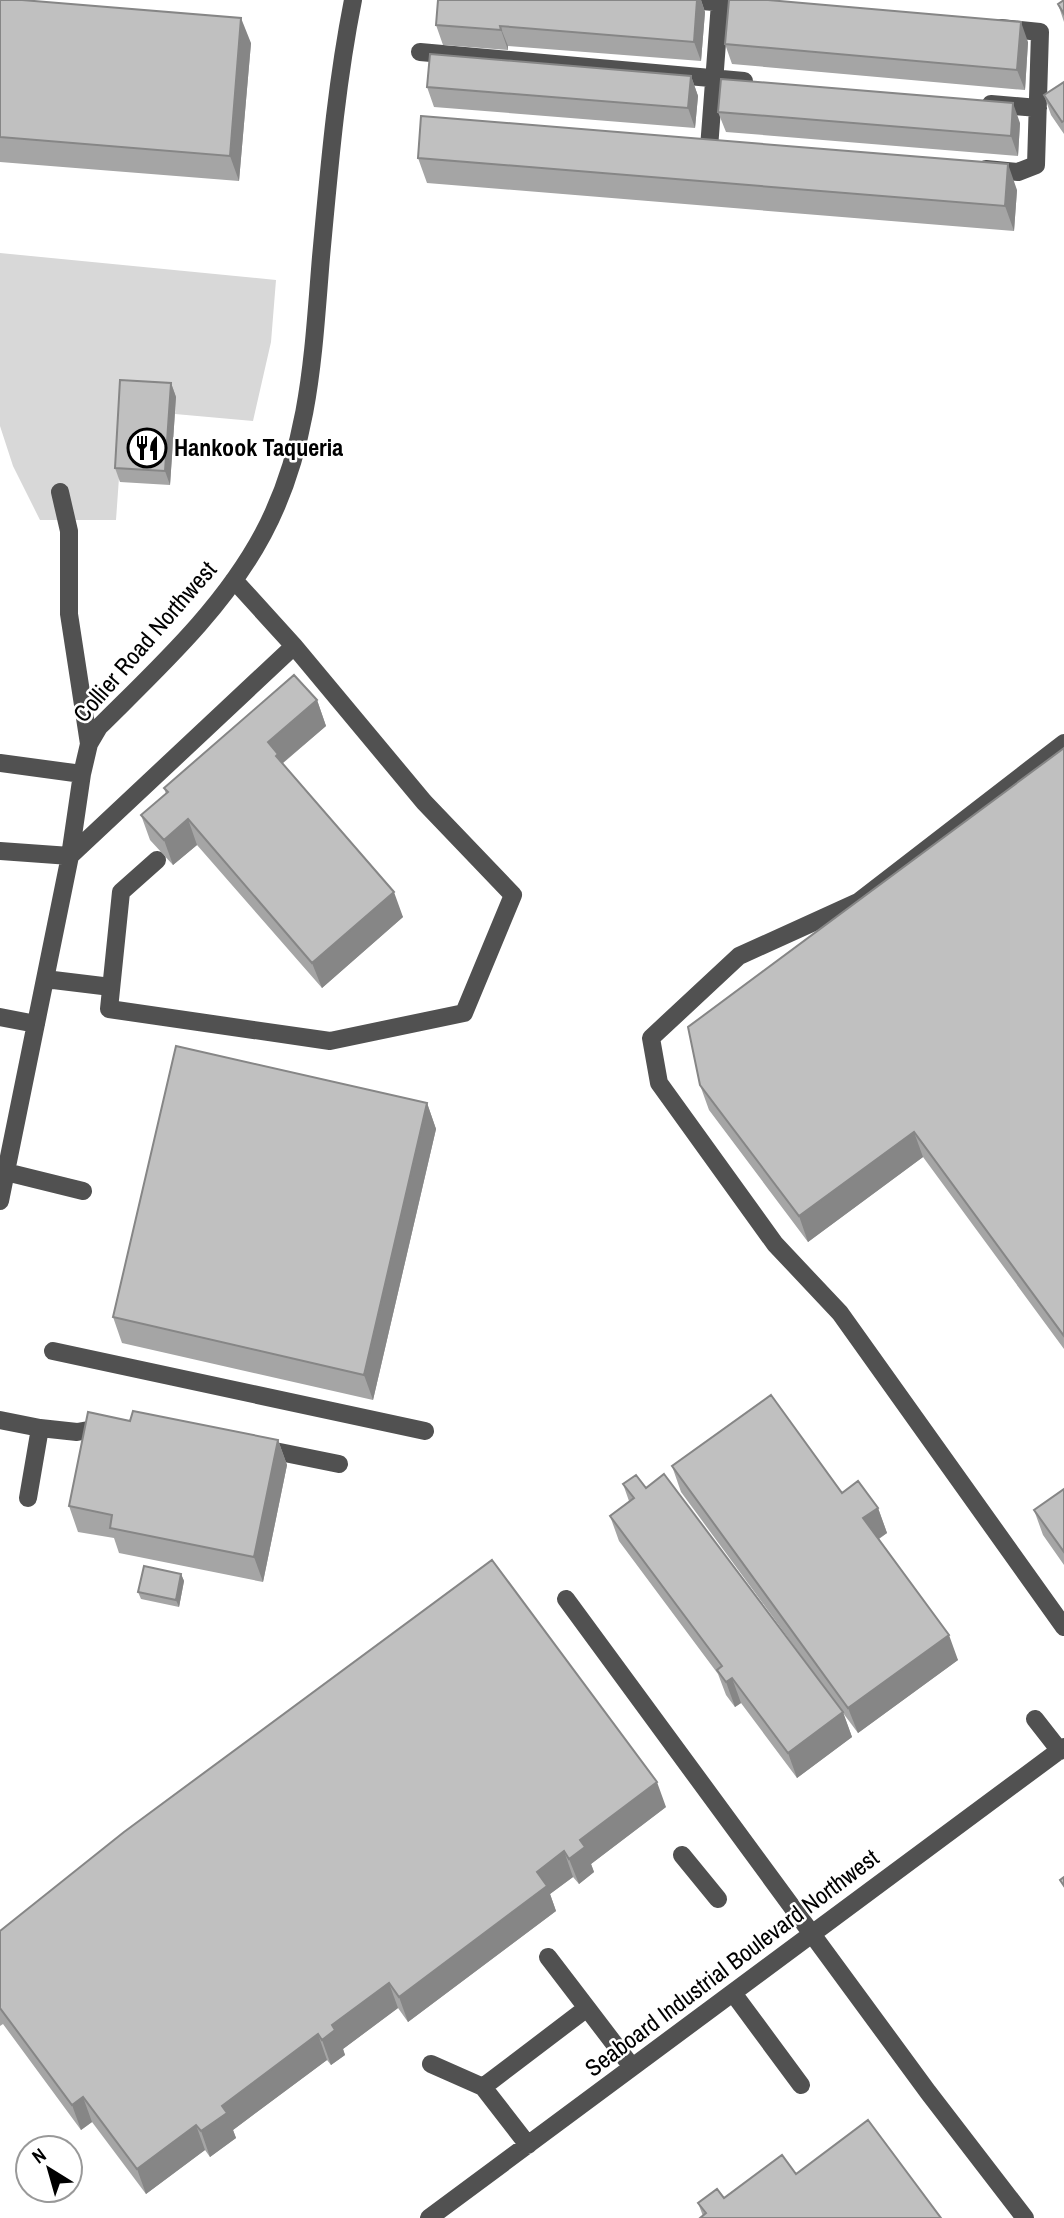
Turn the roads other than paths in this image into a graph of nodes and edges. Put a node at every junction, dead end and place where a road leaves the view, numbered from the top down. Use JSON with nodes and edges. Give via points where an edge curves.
{"nodes":[{"id":1,"x":353,"y":0,"type":"edge"},
{"id":2,"x":690,"y":0,"type":"edge"},
{"id":3,"x":720,"y":3,"type":"junction"},
{"id":4,"x":762,"y":6,"type":"edge"},
{"id":5,"x":984,"y":27,"type":"edge"},
{"id":6,"x":420,"y":51,"type":"dead end"},
{"id":7,"x":715,"y":79,"type":"junction"},
{"id":8,"x":769,"y":83,"type":"edge"},
{"id":9,"x":970,"y":102,"type":"edge"},
{"id":10,"x":1038,"y":108,"type":"junction"},
{"id":11,"x":709,"y":148,"type":"edge"},
{"id":12,"x":964,"y":168,"type":"edge"},
{"id":13,"x":60,"y":492,"type":"dead end"},
{"id":14,"x":233,"y":580,"type":"junction"},
{"id":15,"x":294,"y":646,"type":"junction"},
{"id":16,"x":1064,"y":743,"type":"edge"},
{"id":17,"x":89,"y":744,"type":"junction"},
{"id":18,"x":0,"y":763,"type":"edge"},
{"id":19,"x":82,"y":774,"type":"junction"},
{"id":20,"x":0,"y":850,"type":"edge"},
{"id":21,"x":70,"y":856,"type":"junction"},
{"id":22,"x":157,"y":860,"type":"edge"},
{"id":23,"x":45,"y":979,"type":"junction"},
{"id":24,"x":111,"y":987,"type":"junction"},
{"id":25,"x":0,"y":1017,"type":"edge"},
{"id":26,"x":36,"y":1024,"type":"junction"},
{"id":27,"x":7,"y":1133,"type":"edge"},
{"id":28,"x":6,"y":1172,"type":"junction"},
{"id":29,"x":83,"y":1191,"type":"dead end"},
{"id":30,"x":0,"y":1200,"type":"edge"},
{"id":31,"x":53,"y":1351,"type":"dead end"},
{"id":32,"x":0,"y":1420,"type":"edge"},
{"id":33,"x":122,"y":1424,"type":"edge"},
{"id":34,"x":40,"y":1428,"type":"junction"},
{"id":35,"x":425,"y":1431,"type":"dead end"},
{"id":36,"x":243,"y":1444,"type":"edge"},
{"id":37,"x":339,"y":1464,"type":"dead end"},
{"id":38,"x":28,"y":1498,"type":"dead end"},
{"id":39,"x":566,"y":1599,"type":"dead end"},
{"id":40,"x":1064,"y":1627,"type":"edge"},
{"id":41,"x":1035,"y":1718,"type":"dead end"},
{"id":42,"x":1062,"y":1749,"type":"edge"},
{"id":43,"x":682,"y":1855,"type":"dead end"},
{"id":44,"x":718,"y":1899,"type":"dead end"},
{"id":45,"x":814,"y":1932,"type":"junction"},
{"id":46,"x":548,"y":1957,"type":"dead end"},
{"id":47,"x":733,"y":1993,"type":"junction"},
{"id":48,"x":587,"y":2008,"type":"junction"},
{"id":49,"x":431,"y":2064,"type":"dead end"},
{"id":50,"x":632,"y":2067,"type":"junction"},
{"id":51,"x":801,"y":2085,"type":"dead end"},
{"id":52,"x":483,"y":2087,"type":"junction"},
{"id":53,"x":528,"y":2145,"type":"junction"},
{"id":54,"x":429,"y":2218,"type":"edge"},
{"id":55,"x":1024,"y":2218,"type":"edge"}],
"edges":[{"from":1,"to":14,"type":"street","name":"Collier Road Northwest","via":[[342,56],[310,391],[289,476],[262,535]]},
{"from":2,"to":3,"type":"street"},
{"from":3,"to":4,"type":"street"},
{"from":3,"to":7,"type":"street"},
{"from":5,"to":10,"type":"street","via":[[1040,32]]},
{"from":6,"to":7,"type":"street"},
{"from":7,"to":8,"type":"street"},
{"from":7,"to":11,"type":"street"},
{"from":9,"to":10,"type":"street"},
{"from":10,"to":12,"type":"street","via":[[1036,165],[1018,172]]},
{"from":13,"to":17,"type":"street","via":[[68,531],[69,614]]},
{"from":14,"to":15,"type":"street"},
{"from":14,"to":17,"type":"street","name":"Collier Road Northwest","via":[[210,613],[99,727]]},
{"from":15,"to":21,"type":"street"},
{"from":15,"to":24,"type":"street","via":[[424,802],[513,895],[464,1013],[330,1041],[109,1009]]},
{"from":16,"to":40,"type":"street","via":[[858,902],[739,956],[652,1038],[659,1083],[775,1244],[840,1313]]},
{"from":17,"to":19,"type":"street","name":"Collier Road Northwest"},
{"from":18,"to":19,"type":"street"},
{"from":19,"to":21,"type":"street","name":"Collier Road Northwest"},
{"from":20,"to":21,"type":"street"},
{"from":21,"to":23,"type":"street","name":"Collier Road Northwest"},
{"from":22,"to":24,"type":"street","via":[[121,892]]},
{"from":23,"to":24,"type":"street"},
{"from":23,"to":26,"type":"street","name":"Collier Road Northwest"},
{"from":25,"to":26,"type":"street"},
{"from":26,"to":27,"type":"street","name":"Collier Road Northwest"},
{"from":27,"to":28,"type":"street","name":"Collier Road Northwest"},
{"from":28,"to":29,"type":"street"},
{"from":28,"to":30,"type":"street","name":"Collier Road Northwest"},
{"from":31,"to":35,"type":"street"},
{"from":32,"to":34,"type":"street"},
{"from":33,"to":34,"type":"street","via":[[77,1432]]},
{"from":34,"to":38,"type":"street"},
{"from":36,"to":37,"type":"street"},
{"from":39,"to":45,"type":"street"},
{"from":41,"to":42,"type":"street"},
{"from":42,"to":45,"type":"street","name":"Seaboard Industrial Boulevard Northwest"},
{"from":43,"to":44,"type":"street"},
{"from":45,"to":47,"type":"street","name":"Seaboard Industrial Boulevard Northwest"},
{"from":45,"to":55,"type":"street"},
{"from":46,"to":48,"type":"street"},
{"from":47,"to":50,"type":"street","name":"Seaboard Industrial Boulevard Northwest"},
{"from":47,"to":51,"type":"street"},
{"from":48,"to":50,"type":"street"},
{"from":48,"to":52,"type":"street"},
{"from":49,"to":52,"type":"street"},
{"from":50,"to":53,"type":"street","name":"Seaboard Industrial Boulevard Northwest"},
{"from":52,"to":53,"type":"street"},
{"from":53,"to":54,"type":"street","name":"Seaboard Industrial Boulevard Northwest"}]}
